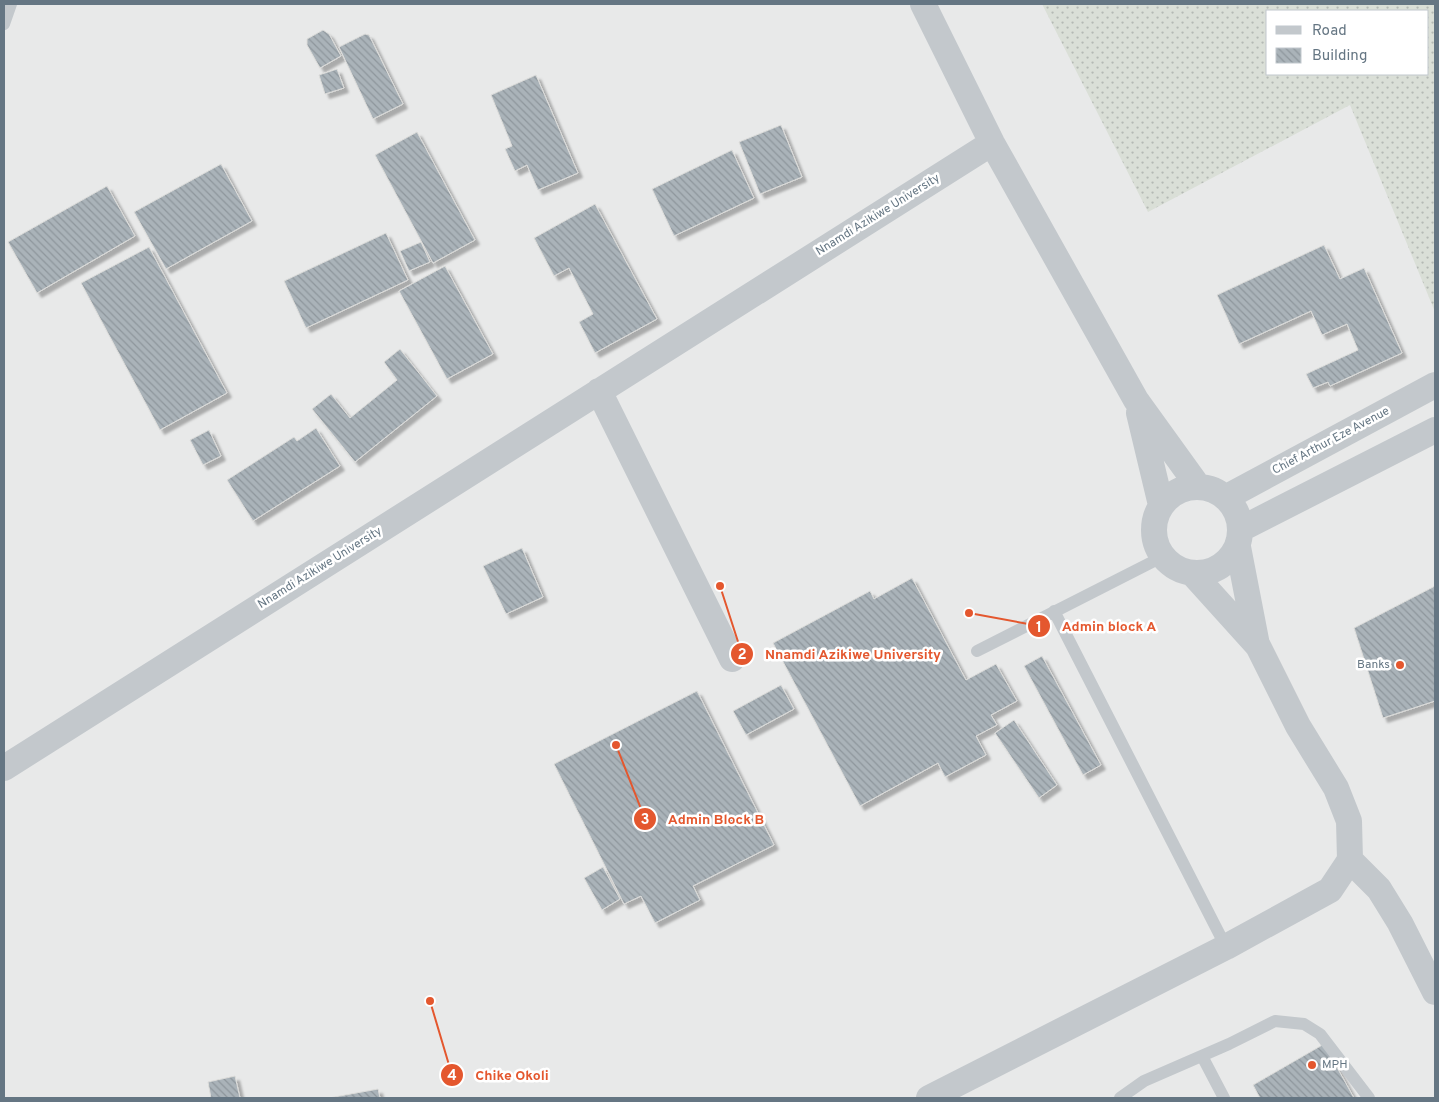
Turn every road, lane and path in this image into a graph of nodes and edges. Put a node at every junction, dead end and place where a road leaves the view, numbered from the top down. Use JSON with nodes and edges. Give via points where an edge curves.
{"nodes":[{"id":1,"x":11,"y":4,"type":"edge"},
{"id":2,"x":924,"y":4,"type":"edge"},
{"id":3,"x":4,"y":24,"type":"edge"},
{"id":4,"x":992,"y":143,"type":"junction"},
{"id":5,"x":1435,"y":385,"type":"edge"},
{"id":6,"x":599,"y":391,"type":"junction"},
{"id":7,"x":1136,"y":400,"type":"junction"},
{"id":8,"x":1435,"y":430,"type":"edge"},
{"id":9,"x":1198,"y":486,"type":"junction"},
{"id":10,"x":1227,"y":497,"type":"junction"},
{"id":11,"x":1161,"y":505,"type":"junction"},
{"id":12,"x":1239,"y":538,"type":"junction"},
{"id":13,"x":1162,"y":557,"type":"junction"},
{"id":14,"x":1194,"y":574,"type":"junction"},
{"id":15,"x":1054,"y":611,"type":"junction"},
{"id":16,"x":1258,"y":646,"type":"junction"},
{"id":17,"x":977,"y":651,"type":"dead end"},
{"id":18,"x":732,"y":659,"type":"dead end"},
{"id":19,"x":4,"y":768,"type":"edge"},
{"id":20,"x":1350,"y":860,"type":"junction"},
{"id":21,"x":1226,"y":947,"type":"junction"},
{"id":22,"x":1435,"y":992,"type":"edge"},
{"id":23,"x":1202,"y":1056,"type":"junction"},
{"id":24,"x":929,"y":1098,"type":"edge"},
{"id":25,"x":1120,"y":1098,"type":"edge"},
{"id":26,"x":1224,"y":1098,"type":"edge"},
{"id":27,"x":1369,"y":1098,"type":"edge"}],
"edges":[{"from":1,"to":3,"type":"lane"},
{"from":2,"to":4,"type":"street"},
{"from":4,"to":6,"type":"street","name":"Nnamdi Azikiwe University"},
{"from":4,"to":7,"type":"street"},
{"from":5,"to":10,"type":"street","name":"Chief Arthur Eze Avenue"},
{"from":6,"to":18,"type":"street"},
{"from":6,"to":19,"type":"street","name":"Nnamdi Azikiwe University"},
{"from":7,"to":9,"type":"street"},
{"from":7,"to":11,"type":"street"},
{"from":8,"to":12,"type":"street"},
{"from":9,"to":10,"type":"street"},
{"from":9,"to":11,"type":"street","via":[[1178,491]]},
{"from":10,"to":12,"type":"street","via":[[1237,512]]},
{"from":11,"to":13,"type":"street","via":[[1154,522],[1155,540]]},
{"from":12,"to":14,"type":"street","via":[[1227,562],[1212,572]]},
{"from":12,"to":16,"type":"street"},
{"from":13,"to":14,"type":"street","via":[[1176,568]]},
{"from":13,"to":15,"type":"lane"},
{"from":14,"to":16,"type":"street"},
{"from":15,"to":17,"type":"lane"},
{"from":15,"to":21,"type":"lane"},
{"from":16,"to":20,"type":"street","via":[[1298,726],[1336,788],[1349,821]]},
{"from":20,"to":21,"type":"street","via":[[1330,890]]},
{"from":20,"to":22,"type":"street","via":[[1378,890],[1400,923]]},
{"from":21,"to":24,"type":"street"},
{"from":23,"to":25,"type":"lane","via":[[1144,1081]]},
{"from":23,"to":26,"type":"lane"},
{"from":23,"to":27,"type":"lane","via":[[1275,1021],[1304,1024],[1320,1034]]}]}
